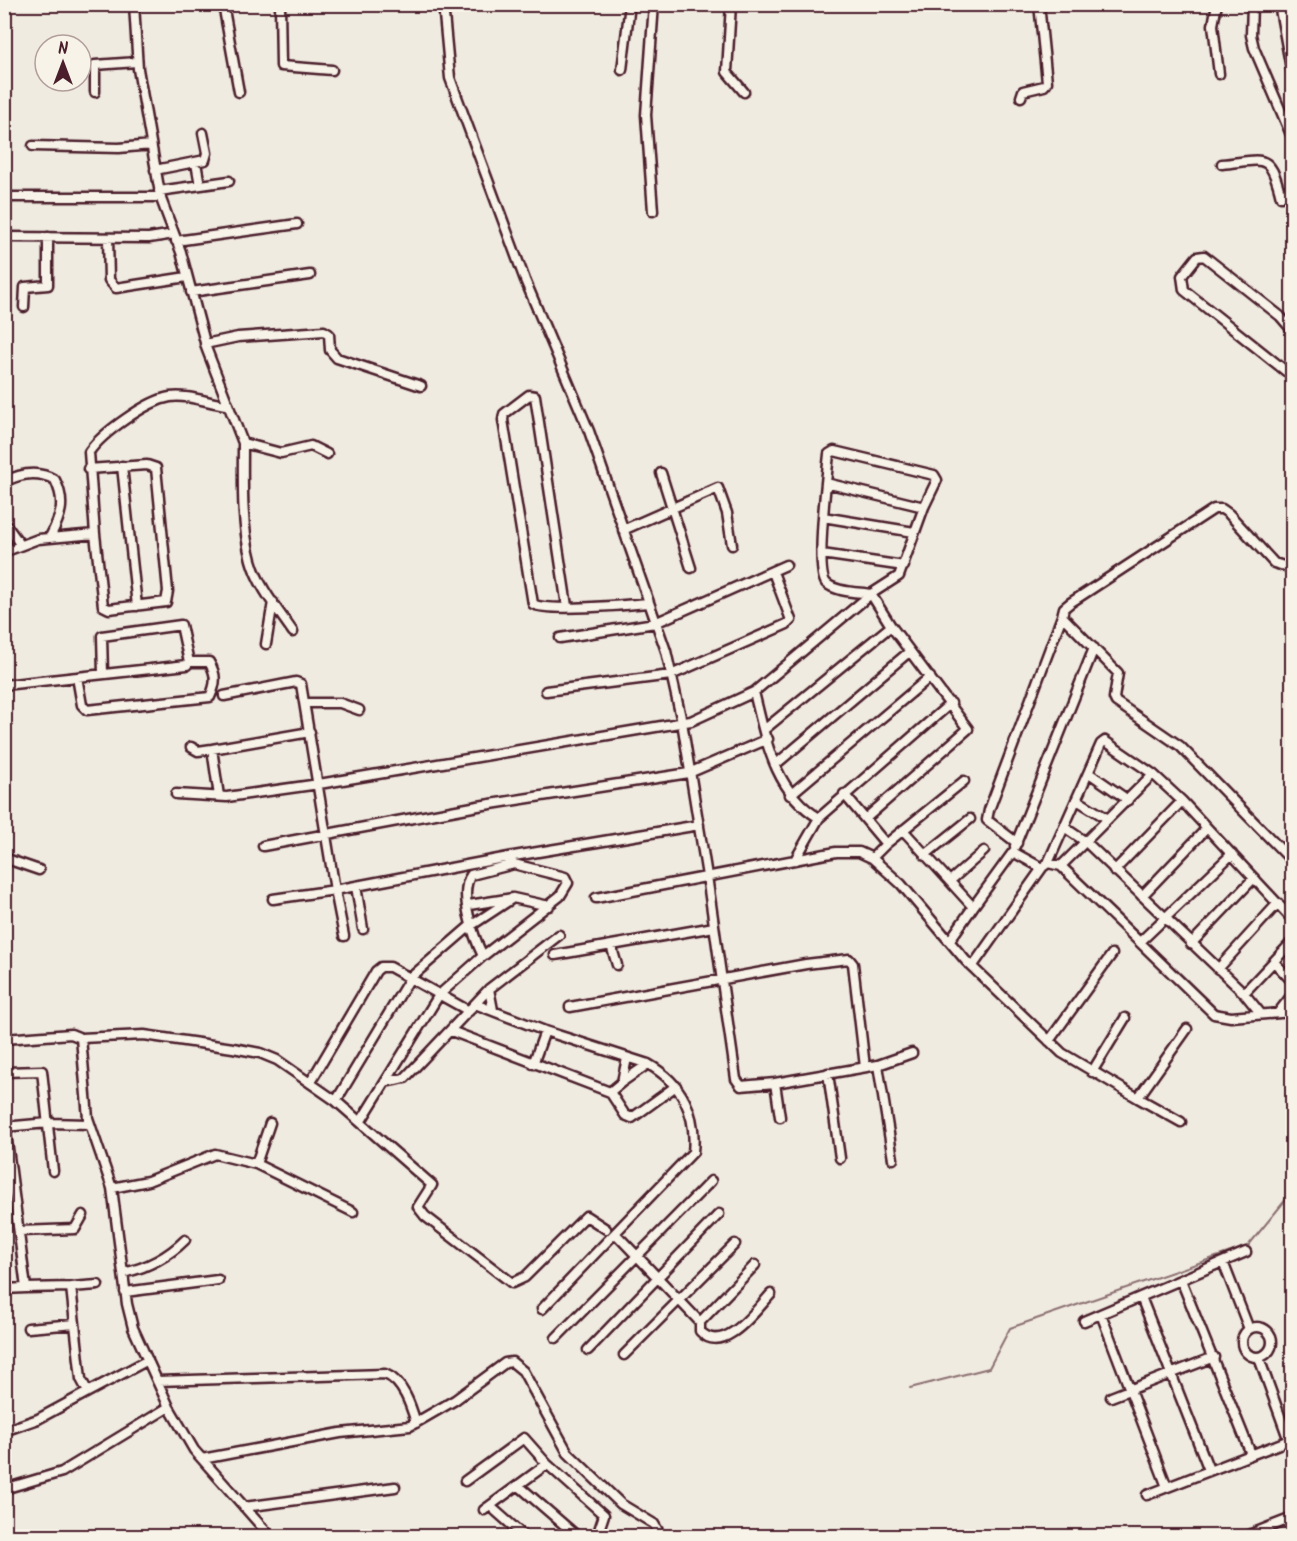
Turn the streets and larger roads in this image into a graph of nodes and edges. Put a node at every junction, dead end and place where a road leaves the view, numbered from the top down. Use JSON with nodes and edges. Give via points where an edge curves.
{"nodes":[{"id":1,"x":134,"y":4,"type":"edge"},
{"id":2,"x":224,"y":4,"type":"edge"},
{"id":3,"x":280,"y":4,"type":"edge"},
{"id":4,"x":443,"y":4,"type":"edge"},
{"id":5,"x":630,"y":4,"type":"edge"},
{"id":6,"x":654,"y":4,"type":"edge"},
{"id":7,"x":731,"y":4,"type":"edge"},
{"id":8,"x":1039,"y":4,"type":"edge"},
{"id":9,"x":1217,"y":4,"type":"edge"},
{"id":10,"x":1252,"y":4,"type":"edge"},
{"id":11,"x":1279,"y":4,"type":"edge"},
{"id":12,"x":137,"y":62,"type":"junction"},
{"id":13,"x":332,"y":70,"type":"dead end"},
{"id":14,"x":622,"y":70,"type":"dead end"},
{"id":15,"x":1219,"y":74,"type":"dead end"},
{"id":16,"x":1293,"y":74,"type":"edge"},
{"id":17,"x":95,"y":92,"type":"dead end"},
{"id":18,"x":239,"y":92,"type":"dead end"},
{"id":19,"x":744,"y":92,"type":"dead end"},
{"id":20,"x":1021,"y":97,"type":"dead end"},
{"id":21,"x":203,"y":133,"type":"dead end"},
{"id":22,"x":1293,"y":137,"type":"edge"},
{"id":23,"x":151,"y":145,"type":"junction"},
{"id":24,"x":33,"y":146,"type":"dead end"},
{"id":25,"x":196,"y":163,"type":"junction"},
{"id":26,"x":1222,"y":164,"type":"dead end"},
{"id":27,"x":155,"y":170,"type":"junction"},
{"id":28,"x":229,"y":180,"type":"dead end"},
{"id":29,"x":200,"y":185,"type":"junction"},
{"id":30,"x":1293,"y":186,"type":"edge"},
{"id":31,"x":160,"y":194,"type":"junction"},
{"id":32,"x":4,"y":197,"type":"edge"},
{"id":33,"x":653,"y":211,"type":"dead end"},
{"id":34,"x":297,"y":224,"type":"dead end"},
{"id":35,"x":4,"y":237,"type":"edge"},
{"id":36,"x":48,"y":237,"type":"junction"},
{"id":37,"x":175,"y":237,"type":"junction"},
{"id":38,"x":108,"y":238,"type":"junction"},
{"id":39,"x":310,"y":275,"type":"dead end"},
{"id":40,"x":187,"y":277,"type":"junction"},
{"id":41,"x":191,"y":292,"type":"junction"},
{"id":42,"x":24,"y":307,"type":"dead end"},
{"id":43,"x":1293,"y":330,"type":"edge"},
{"id":44,"x":207,"y":351,"type":"junction"},
{"id":45,"x":1292,"y":375,"type":"edge"},
{"id":46,"x":421,"y":386,"type":"dead end"},
{"id":47,"x":226,"y":405,"type":"junction"},
{"id":48,"x":243,"y":443,"type":"junction"},
{"id":49,"x":327,"y":454,"type":"dead end"},
{"id":50,"x":122,"y":466,"type":"junction"},
{"id":51,"x":88,"y":469,"type":"junction"},
{"id":52,"x":661,"y":473,"type":"dead end"},
{"id":53,"x":4,"y":482,"type":"edge"},
{"id":54,"x":826,"y":483,"type":"junction"},
{"id":55,"x":924,"y":507,"type":"junction"},
{"id":56,"x":672,"y":508,"type":"junction"},
{"id":57,"x":823,"y":517,"type":"junction"},
{"id":58,"x":4,"y":522,"type":"edge"},
{"id":59,"x":623,"y":530,"type":"junction"},
{"id":60,"x":914,"y":532,"type":"junction"},
{"id":61,"x":95,"y":534,"type":"junction"},
{"id":62,"x":50,"y":537,"type":"junction"},
{"id":63,"x":20,"y":544,"type":"junction"},
{"id":64,"x":732,"y":545,"type":"dead end"},
{"id":65,"x":4,"y":552,"type":"edge"},
{"id":66,"x":822,"y":554,"type":"junction"},
{"id":67,"x":1293,"y":562,"type":"edge"},
{"id":68,"x":786,"y":565,"type":"dead end"},
{"id":69,"x":904,"y":566,"type":"junction"},
{"id":70,"x":692,"y":568,"type":"dead end"},
{"id":71,"x":772,"y":572,"type":"junction"},
{"id":72,"x":871,"y":594,"type":"junction"},
{"id":73,"x":273,"y":602,"type":"junction"},
{"id":74,"x":648,"y":603,"type":"junction"},
{"id":75,"x":136,"y":606,"type":"junction"},
{"id":76,"x":567,"y":606,"type":"junction"},
{"id":77,"x":1062,"y":616,"type":"junction"},
{"id":78,"x":654,"y":622,"type":"junction"},
{"id":79,"x":891,"y":626,"type":"junction"},
{"id":80,"x":293,"y":632,"type":"dead end"},
{"id":81,"x":560,"y":638,"type":"dead end"},
{"id":82,"x":266,"y":645,"type":"dead end"},
{"id":83,"x":1094,"y":648,"type":"junction"},
{"id":84,"x":909,"y":652,"type":"junction"},
{"id":85,"x":189,"y":662,"type":"junction"},
{"id":86,"x":103,"y":674,"type":"junction"},
{"id":87,"x":671,"y":675,"type":"junction"},
{"id":88,"x":77,"y":677,"type":"junction"},
{"id":89,"x":930,"y":677,"type":"junction"},
{"id":90,"x":4,"y":685,"type":"edge"},
{"id":91,"x":546,"y":691,"type":"dead end"},
{"id":92,"x":754,"y":692,"type":"junction"},
{"id":93,"x":224,"y":696,"type":"dead end"},
{"id":94,"x":306,"y":702,"type":"junction"},
{"id":95,"x":951,"y":703,"type":"junction"},
{"id":96,"x":359,"y":710,"type":"dead end"},
{"id":97,"x":682,"y":722,"type":"junction"},
{"id":98,"x":765,"y":729,"type":"junction"},
{"id":99,"x":310,"y":732,"type":"junction"},
{"id":100,"x":768,"y":739,"type":"junction"},
{"id":101,"x":191,"y":747,"type":"dead end"},
{"id":102,"x":212,"y":749,"type":"junction"},
{"id":103,"x":775,"y":765,"type":"junction"},
{"id":104,"x":689,"y":773,"type":"junction"},
{"id":105,"x":1089,"y":773,"type":"junction"},
{"id":106,"x":1153,"y":774,"type":"junction"},
{"id":107,"x":964,"y":781,"type":"dead end"},
{"id":108,"x":319,"y":784,"type":"junction"},
{"id":109,"x":176,"y":794,"type":"dead end"},
{"id":110,"x":844,"y":794,"type":"junction"},
{"id":111,"x":790,"y":795,"type":"junction"},
{"id":112,"x":219,"y":796,"type":"junction"},
{"id":113,"x":1077,"y":800,"type":"junction"},
{"id":114,"x":1128,"y":800,"type":"junction"},
{"id":115,"x":1182,"y":801,"type":"junction"},
{"id":116,"x":819,"y":818,"type":"junction"},
{"id":117,"x":864,"y":819,"type":"junction"},
{"id":118,"x":970,"y":819,"type":"dead end"},
{"id":119,"x":1108,"y":819,"type":"junction"},
{"id":120,"x":699,"y":825,"type":"junction"},
{"id":121,"x":1064,"y":827,"type":"junction"},
{"id":122,"x":1207,"y":828,"type":"junction"},
{"id":123,"x":903,"y":830,"type":"junction"},
{"id":124,"x":327,"y":834,"type":"junction"},
{"id":125,"x":1086,"y":842,"type":"junction"},
{"id":126,"x":886,"y":844,"type":"junction"},
{"id":127,"x":263,"y":846,"type":"dead end"},
{"id":128,"x":1015,"y":848,"type":"junction"},
{"id":129,"x":984,"y":851,"type":"dead end"},
{"id":130,"x":1232,"y":854,"type":"junction"},
{"id":131,"x":926,"y":855,"type":"junction"},
{"id":132,"x":4,"y":858,"type":"edge"},
{"id":133,"x":872,"y":858,"type":"junction"},
{"id":134,"x":795,"y":860,"type":"junction"},
{"id":135,"x":1293,"y":861,"type":"edge"},
{"id":136,"x":1045,"y":865,"type":"junction"},
{"id":137,"x":1061,"y":866,"type":"junction"},
{"id":138,"x":39,"y":870,"type":"dead end"},
{"id":139,"x":1114,"y":871,"type":"junction"},
{"id":140,"x":707,"y":876,"type":"junction"},
{"id":141,"x":1254,"y":878,"type":"junction"},
{"id":142,"x":950,"y":881,"type":"junction"},
{"id":143,"x":357,"y":886,"type":"junction"},
{"id":144,"x":335,"y":890,"type":"junction"},
{"id":145,"x":1142,"y":897,"type":"junction"},
{"id":146,"x":513,"y":898,"type":"junction"},
{"id":147,"x":596,"y":898,"type":"dead end"},
{"id":148,"x":273,"y":899,"type":"dead end"},
{"id":149,"x":1278,"y":903,"type":"junction"},
{"id":150,"x":469,"y":906,"type":"junction"},
{"id":151,"x":549,"y":906,"type":"junction"},
{"id":152,"x":973,"y":907,"type":"junction"},
{"id":153,"x":1167,"y":918,"type":"junction"},
{"id":154,"x":1293,"y":919,"type":"edge"},
{"id":155,"x":470,"y":927,"type":"junction"},
{"id":156,"x":714,"y":927,"type":"junction"},
{"id":157,"x":363,"y":929,"type":"dead end"},
{"id":158,"x":559,"y":935,"type":"dead end"},
{"id":159,"x":344,"y":936,"type":"dead end"},
{"id":160,"x":950,"y":940,"type":"junction"},
{"id":161,"x":1140,"y":942,"type":"junction"},
{"id":162,"x":1293,"y":942,"type":"edge"},
{"id":163,"x":1191,"y":944,"type":"junction"},
{"id":164,"x":611,"y":945,"type":"junction"},
{"id":165,"x":1112,"y":954,"type":"dead end"},
{"id":166,"x":555,"y":955,"type":"dead end"},
{"id":167,"x":483,"y":956,"type":"junction"},
{"id":168,"x":1274,"y":962,"type":"junction"},
{"id":169,"x":616,"y":965,"type":"dead end"},
{"id":170,"x":972,"y":967,"type":"junction"},
{"id":171,"x":1218,"y":969,"type":"junction"},
{"id":172,"x":410,"y":978,"type":"junction"},
{"id":173,"x":721,"y":980,"type":"junction"},
{"id":174,"x":1293,"y":981,"type":"edge"},
{"id":175,"x":489,"y":989,"type":"junction"},
{"id":176,"x":1244,"y":993,"type":"junction"},
{"id":177,"x":439,"y":995,"type":"junction"},
{"id":178,"x":1293,"y":995,"type":"edge"},
{"id":179,"x":472,"y":1007,"type":"junction"},
{"id":180,"x":570,"y":1007,"type":"dead end"},
{"id":181,"x":493,"y":1010,"type":"junction"},
{"id":182,"x":1293,"y":1012,"type":"edge"},
{"id":183,"x":1278,"y":1013,"type":"junction"},
{"id":184,"x":1261,"y":1014,"type":"junction"},
{"id":185,"x":1125,"y":1018,"type":"dead end"},
{"id":186,"x":1187,"y":1029,"type":"dead end"},
{"id":187,"x":451,"y":1031,"type":"junction"},
{"id":188,"x":545,"y":1031,"type":"junction"},
{"id":189,"x":81,"y":1038,"type":"junction"},
{"id":190,"x":4,"y":1039,"type":"edge"},
{"id":191,"x":1049,"y":1041,"type":"junction"},
{"id":192,"x":912,"y":1053,"type":"dead end"},
{"id":193,"x":627,"y":1058,"type":"junction"},
{"id":194,"x":532,"y":1064,"type":"junction"},
{"id":195,"x":648,"y":1064,"type":"junction"},
{"id":196,"x":878,"y":1065,"type":"junction"},
{"id":197,"x":865,"y":1067,"type":"junction"},
{"id":198,"x":4,"y":1072,"type":"edge"},
{"id":199,"x":828,"y":1072,"type":"junction"},
{"id":200,"x":1092,"y":1072,"type":"junction"},
{"id":201,"x":385,"y":1082,"type":"junction"},
{"id":202,"x":622,"y":1082,"type":"junction"},
{"id":203,"x":310,"y":1083,"type":"junction"},
{"id":204,"x":775,"y":1083,"type":"junction"},
{"id":205,"x":676,"y":1086,"type":"junction"},
{"id":206,"x":610,"y":1092,"type":"junction"},
{"id":207,"x":1138,"y":1098,"type":"junction"},
{"id":208,"x":336,"y":1101,"type":"junction"},
{"id":209,"x":4,"y":1117,"type":"edge"},
{"id":210,"x":780,"y":1117,"type":"dead end"},
{"id":211,"x":361,"y":1121,"type":"junction"},
{"id":212,"x":1181,"y":1122,"type":"dead end"},
{"id":213,"x":48,"y":1123,"type":"junction"},
{"id":214,"x":270,"y":1123,"type":"dead end"},
{"id":215,"x":89,"y":1124,"type":"junction"},
{"id":216,"x":5,"y":1126,"type":"edge"},
{"id":217,"x":840,"y":1158,"type":"dead end"},
{"id":218,"x":893,"y":1158,"type":"dead end"},
{"id":219,"x":256,"y":1164,"type":"junction"},
{"id":220,"x":53,"y":1171,"type":"dead end"},
{"id":221,"x":9,"y":1179,"type":"edge"},
{"id":222,"x":711,"y":1181,"type":"dead end"},
{"id":223,"x":112,"y":1188,"type":"junction"},
{"id":224,"x":353,"y":1212,"type":"dead end"},
{"id":225,"x":719,"y":1214,"type":"dead end"},
{"id":226,"x":83,"y":1215,"type":"dead end"},
{"id":227,"x":20,"y":1231,"type":"junction"},
{"id":228,"x":610,"y":1231,"type":"junction"},
{"id":229,"x":185,"y":1240,"type":"dead end"},
{"id":230,"x":735,"y":1244,"type":"dead end"},
{"id":231,"x":1246,"y":1252,"type":"dead end"},
{"id":232,"x":636,"y":1256,"type":"junction"},
{"id":233,"x":1223,"y":1262,"type":"junction"},
{"id":234,"x":754,"y":1265,"type":"dead end"},
{"id":235,"x":123,"y":1273,"type":"junction"},
{"id":236,"x":658,"y":1279,"type":"junction"},
{"id":237,"x":218,"y":1280,"type":"dead end"},
{"id":238,"x":1181,"y":1280,"type":"junction"},
{"id":239,"x":98,"y":1285,"type":"dead end"},
{"id":240,"x":71,"y":1287,"type":"junction"},
{"id":241,"x":26,"y":1288,"type":"junction"},
{"id":242,"x":4,"y":1289,"type":"edge"},
{"id":243,"x":125,"y":1292,"type":"junction"},
{"id":244,"x":771,"y":1294,"type":"dead end"},
{"id":245,"x":1141,"y":1297,"type":"junction"},
{"id":246,"x":679,"y":1301,"type":"junction"},
{"id":247,"x":542,"y":1309,"type":"dead end"},
{"id":248,"x":1101,"y":1314,"type":"junction"},
{"id":249,"x":1084,"y":1321,"type":"dead end"},
{"id":250,"x":700,"y":1322,"type":"junction"},
{"id":251,"x":75,"y":1324,"type":"junction"},
{"id":252,"x":28,"y":1328,"type":"dead end"},
{"id":253,"x":1249,"y":1329,"type":"junction"},
{"id":254,"x":556,"y":1338,"type":"dead end"},
{"id":255,"x":588,"y":1350,"type":"dead end"},
{"id":256,"x":624,"y":1356,"type":"dead end"},
{"id":257,"x":1214,"y":1358,"type":"junction"},
{"id":258,"x":1259,"y":1358,"type":"junction"},
{"id":259,"x":148,"y":1360,"type":"junction"},
{"id":260,"x":1173,"y":1373,"type":"junction"},
{"id":261,"x":157,"y":1381,"type":"junction"},
{"id":262,"x":1129,"y":1390,"type":"junction"},
{"id":263,"x":88,"y":1392,"type":"junction"},
{"id":264,"x":1111,"y":1397,"type":"dead end"},
{"id":265,"x":169,"y":1407,"type":"junction"},
{"id":266,"x":416,"y":1423,"type":"junction"},
{"id":267,"x":4,"y":1431,"type":"edge"},
{"id":268,"x":1292,"y":1443,"type":"edge"},
{"id":269,"x":1251,"y":1454,"type":"junction"},
{"id":270,"x":202,"y":1459,"type":"junction"},
{"id":271,"x":546,"y":1464,"type":"junction"},
{"id":272,"x":1209,"y":1470,"type":"junction"},
{"id":273,"x":465,"y":1481,"type":"dead end"},
{"id":274,"x":518,"y":1485,"type":"junction"},
{"id":275,"x":395,"y":1487,"type":"dead end"},
{"id":276,"x":1167,"y":1487,"type":"junction"},
{"id":277,"x":4,"y":1489,"type":"edge"},
{"id":278,"x":1147,"y":1495,"type":"dead end"},
{"id":279,"x":244,"y":1507,"type":"junction"},
{"id":280,"x":1293,"y":1518,"type":"edge"},
{"id":281,"x":270,"y":1536,"type":"edge"},
{"id":282,"x":524,"y":1536,"type":"edge"},
{"id":283,"x":576,"y":1536,"type":"edge"},
{"id":284,"x":597,"y":1536,"type":"edge"},
{"id":285,"x":661,"y":1536,"type":"edge"},
{"id":286,"x":1246,"y":1536,"type":"edge"}],
"edges":[{"from":1,"to":12,"type":"street"},
{"from":2,"to":18,"type":"street"},
{"from":3,"to":13,"type":"street","via":[[281,66]]},
{"from":4,"to":59,"type":"street","via":[[450,78],[507,235],[589,431]]},
{"from":5,"to":14,"type":"street"},
{"from":6,"to":33,"type":"street","via":[[646,106]]},
{"from":7,"to":19,"type":"street","via":[[728,72]]},
{"from":8,"to":20,"type":"street","via":[[1047,82],[1023,91]]},
{"from":9,"to":15,"type":"street","via":[[1213,25]]},
{"from":10,"to":22,"type":"street","via":[[1254,48]]},
{"from":11,"to":16,"type":"street"},
{"from":12,"to":17,"type":"street","via":[[95,65]]},
{"from":12,"to":23,"type":"street"},
{"from":21,"to":25,"type":"street","via":[[207,157]]},
{"from":23,"to":24,"type":"street"},
{"from":23,"to":27,"type":"street"},
{"from":25,"to":27,"type":"street"},
{"from":25,"to":29,"type":"street"},
{"from":26,"to":30,"type":"street","via":[[1264,161],[1276,175],[1281,197]]},
{"from":27,"to":31,"type":"street"},
{"from":28,"to":29,"type":"street"},
{"from":29,"to":31,"type":"street"},
{"from":31,"to":32,"type":"street"},
{"from":31,"to":37,"type":"street"},
{"from":34,"to":37,"type":"street"},
{"from":35,"to":36,"type":"street"},
{"from":36,"to":38,"type":"street"},
{"from":36,"to":42,"type":"street","via":[[48,285],[25,287]]},
{"from":37,"to":38,"type":"street"},
{"from":37,"to":40,"type":"street"},
{"from":38,"to":40,"type":"street","via":[[109,280],[116,288]]},
{"from":39,"to":41,"type":"street"},
{"from":40,"to":41,"type":"street"},
{"from":41,"to":44,"type":"street"},
{"from":43,"to":45,"type":"street","via":[[1204,256],[1197,257],[1182,276],[1184,290]]},
{"from":44,"to":46,"type":"street","via":[[238,337],[324,331],[336,358]]},
{"from":44,"to":47,"type":"street"},
{"from":47,"to":48,"type":"street"},
{"from":47,"to":51,"type":"street","via":[[171,397],[151,405],[93,447]]},
{"from":48,"to":49,"type":"street","via":[[280,453],[311,446]]},
{"from":48,"to":73,"type":"street","via":[[243,498],[251,560]]},
{"from":50,"to":51,"type":"street"},
{"from":50,"to":75,"type":"street"},
{"from":50,"to":75,"type":"street","via":[[152,466],[156,472],[168,596],[162,603]]},
{"from":51,"to":61,"type":"street"},
{"from":52,"to":56,"type":"street"},
{"from":53,"to":62,"type":"street","via":[[28,473],[54,480],[63,504]]},
{"from":54,"to":55,"type":"street"},
{"from":54,"to":55,"type":"street","via":[[829,454],[834,451],[886,462],[934,475],[936,480]]},
{"from":54,"to":57,"type":"street"},
{"from":55,"to":60,"type":"street"},
{"from":56,"to":59,"type":"street"},
{"from":56,"to":64,"type":"street","via":[[711,489],[720,489]]},
{"from":56,"to":70,"type":"street"},
{"from":57,"to":60,"type":"street"},
{"from":57,"to":66,"type":"street"},
{"from":58,"to":63,"type":"street"},
{"from":59,"to":74,"type":"street"},
{"from":60,"to":69,"type":"street"},
{"from":61,"to":62,"type":"street"},
{"from":61,"to":75,"type":"street","via":[[103,606]]},
{"from":62,"to":63,"type":"street"},
{"from":63,"to":65,"type":"street"},
{"from":66,"to":69,"type":"street"},
{"from":66,"to":72,"type":"street","via":[[827,583]]},
{"from":67,"to":77,"type":"street","via":[[1284,566],[1274,563],[1229,514],[1214,510],[1070,603]]},
{"from":68,"to":71,"type":"street"},
{"from":69,"to":72,"type":"street","via":[[894,581]]},
{"from":71,"to":78,"type":"street"},
{"from":71,"to":87,"type":"street","via":[[791,620]]},
{"from":72,"to":79,"type":"street"},
{"from":72,"to":92,"type":"street"},
{"from":73,"to":80,"type":"street"},
{"from":73,"to":82,"type":"street"},
{"from":74,"to":76,"type":"street"},
{"from":74,"to":78,"type":"street"},
{"from":76,"to":76,"type":"street","via":[[535,396],[529,395],[504,414],[503,420],[532,602],[539,607]]},
{"from":77,"to":83,"type":"street"},
{"from":77,"to":128,"type":"street","via":[[989,810],[987,820]]},
{"from":78,"to":81,"type":"street"},
{"from":78,"to":87,"type":"street"},
{"from":79,"to":84,"type":"street"},
{"from":79,"to":98,"type":"street"},
{"from":83,"to":128,"type":"street"},
{"from":83,"to":135,"type":"street","via":[[1118,673],[1113,698],[1116,702],[1180,746]]},
{"from":84,"to":89,"type":"street"},
{"from":84,"to":103,"type":"street"},
{"from":85,"to":86,"type":"street","via":[[183,666]]},
{"from":85,"to":86,"type":"street","via":[[182,625],[105,634],[100,641]]},
{"from":85,"to":88,"type":"street","via":[[209,662],[214,670],[210,697],[87,710],[82,705]]},
{"from":86,"to":88,"type":"street"},
{"from":87,"to":91,"type":"street"},
{"from":87,"to":97,"type":"street"},
{"from":88,"to":90,"type":"street"},
{"from":89,"to":95,"type":"street"},
{"from":89,"to":111,"type":"street"},
{"from":92,"to":97,"type":"street"},
{"from":92,"to":98,"type":"street"},
{"from":93,"to":94,"type":"street","via":[[296,682],[301,684]]},
{"from":94,"to":96,"type":"street","via":[[340,703]]},
{"from":94,"to":99,"type":"street"},
{"from":95,"to":110,"type":"street"},
{"from":95,"to":117,"type":"street","via":[[968,730]]},
{"from":97,"to":104,"type":"street"},
{"from":97,"to":108,"type":"street"},
{"from":98,"to":100,"type":"street"},
{"from":99,"to":102,"type":"street"},
{"from":99,"to":108,"type":"street"},
{"from":100,"to":103,"type":"street"},
{"from":100,"to":104,"type":"street"},
{"from":101,"to":102,"type":"street","via":[[198,751]]},
{"from":102,"to":112,"type":"street"},
{"from":103,"to":111,"type":"street"},
{"from":104,"to":120,"type":"street"},
{"from":104,"to":124,"type":"street"},
{"from":105,"to":106,"type":"street","via":[[1101,744],[1106,741]]},
{"from":105,"to":113,"type":"street"},
{"from":105,"to":114,"type":"street"},
{"from":106,"to":114,"type":"street"},
{"from":106,"to":115,"type":"street"},
{"from":107,"to":123,"type":"street"},
{"from":108,"to":112,"type":"street"},
{"from":108,"to":124,"type":"street"},
{"from":109,"to":112,"type":"street"},
{"from":110,"to":116,"type":"street"},
{"from":110,"to":117,"type":"street"},
{"from":111,"to":116,"type":"street"},
{"from":113,"to":119,"type":"street"},
{"from":113,"to":121,"type":"street"},
{"from":114,"to":119,"type":"street"},
{"from":115,"to":122,"type":"street"},
{"from":115,"to":139,"type":"street"},
{"from":116,"to":134,"type":"street"},
{"from":117,"to":126,"type":"street"},
{"from":118,"to":131,"type":"street"},
{"from":119,"to":125,"type":"street"},
{"from":120,"to":140,"type":"street"},
{"from":120,"to":143,"type":"street"},
{"from":121,"to":125,"type":"street"},
{"from":121,"to":136,"type":"street"},
{"from":122,"to":130,"type":"street"},
{"from":122,"to":145,"type":"street"},
{"from":123,"to":126,"type":"street"},
{"from":123,"to":131,"type":"street"},
{"from":124,"to":127,"type":"street"},
{"from":124,"to":144,"type":"street"},
{"from":125,"to":137,"type":"street"},
{"from":125,"to":139,"type":"street"},
{"from":126,"to":133,"type":"street"},
{"from":128,"to":136,"type":"street"},
{"from":128,"to":152,"type":"street"},
{"from":129,"to":142,"type":"street"},
{"from":130,"to":141,"type":"street"},
{"from":130,"to":153,"type":"street"},
{"from":131,"to":142,"type":"street"},
{"from":132,"to":138,"type":"street"},
{"from":133,"to":134,"type":"street","via":[[859,852],[843,852]]},
{"from":133,"to":160,"type":"street","via":[[901,884]]},
{"from":134,"to":140,"type":"street"},
{"from":136,"to":137,"type":"street"},
{"from":136,"to":170,"type":"street"},
{"from":137,"to":161,"type":"street"},
{"from":139,"to":145,"type":"street"},
{"from":140,"to":147,"type":"street"},
{"from":140,"to":156,"type":"street"},
{"from":141,"to":149,"type":"street"},
{"from":141,"to":163,"type":"street"},
{"from":142,"to":152,"type":"street"},
{"from":143,"to":144,"type":"street"},
{"from":143,"to":157,"type":"street"},
{"from":144,"to":148,"type":"street"},
{"from":144,"to":159,"type":"street"},
{"from":145,"to":153,"type":"street"},
{"from":146,"to":150,"type":"street"},
{"from":146,"to":151,"type":"street"},
{"from":146,"to":155,"type":"street"},
{"from":149,"to":154,"type":"street"},
{"from":149,"to":171,"type":"street"},
{"from":150,"to":151,"type":"street","via":[[471,875],[514,864],[565,877],[566,888]]},
{"from":150,"to":155,"type":"street"},
{"from":151,"to":167,"type":"street"},
{"from":152,"to":160,"type":"street"},
{"from":153,"to":161,"type":"street"},
{"from":153,"to":163,"type":"street"},
{"from":155,"to":167,"type":"street"},
{"from":155,"to":172,"type":"street"},
{"from":156,"to":164,"type":"street"},
{"from":156,"to":173,"type":"street"},
{"from":158,"to":175,"type":"street"},
{"from":160,"to":170,"type":"street"},
{"from":161,"to":184,"type":"street","via":[[1214,1014]]},
{"from":162,"to":168,"type":"street"},
{"from":163,"to":171,"type":"street"},
{"from":164,"to":166,"type":"street"},
{"from":164,"to":169,"type":"street"},
{"from":165,"to":191,"type":"street"},
{"from":167,"to":177,"type":"street"},
{"from":168,"to":174,"type":"street"},
{"from":168,"to":176,"type":"street"},
{"from":170,"to":191,"type":"street"},
{"from":171,"to":176,"type":"street"},
{"from":172,"to":177,"type":"street"},
{"from":172,"to":203,"type":"street","via":[[390,967],[378,968]]},
{"from":172,"to":208,"type":"street"},
{"from":173,"to":180,"type":"street"},
{"from":173,"to":197,"type":"street","via":[[849,959],[853,964]]},
{"from":173,"to":204,"type":"street","via":[[737,1082],[747,1087]]},
{"from":175,"to":179,"type":"street"},
{"from":175,"to":181,"type":"street"},
{"from":176,"to":184,"type":"street"},
{"from":177,"to":179,"type":"street"},
{"from":177,"to":201,"type":"street"},
{"from":178,"to":183,"type":"street"},
{"from":179,"to":181,"type":"street"},
{"from":179,"to":187,"type":"street"},
{"from":181,"to":188,"type":"street"},
{"from":182,"to":183,"type":"street"},
{"from":183,"to":184,"type":"street"},
{"from":185,"to":200,"type":"street"},
{"from":186,"to":207,"type":"street"},
{"from":187,"to":194,"type":"street"},
{"from":187,"to":201,"type":"street","via":[[405,1078]]},
{"from":188,"to":193,"type":"street"},
{"from":188,"to":194,"type":"street"},
{"from":189,"to":190,"type":"street","via":[[71,1035]]},
{"from":189,"to":203,"type":"street","via":[[144,1035],[260,1053]]},
{"from":189,"to":215,"type":"street"},
{"from":191,"to":200,"type":"street"},
{"from":192,"to":196,"type":"street"},
{"from":193,"to":195,"type":"street"},
{"from":193,"to":202,"type":"street"},
{"from":194,"to":206,"type":"street"},
{"from":195,"to":202,"type":"street"},
{"from":195,"to":205,"type":"street"},
{"from":196,"to":197,"type":"street"},
{"from":196,"to":218,"type":"street"},
{"from":197,"to":199,"type":"street"},
{"from":198,"to":213,"type":"street","via":[[42,1071]]},
{"from":199,"to":204,"type":"street"},
{"from":199,"to":217,"type":"street"},
{"from":200,"to":207,"type":"street"},
{"from":201,"to":211,"type":"street"},
{"from":202,"to":206,"type":"street"},
{"from":203,"to":208,"type":"street"},
{"from":204,"to":210,"type":"street"},
{"from":205,"to":206,"type":"street","via":[[632,1118],[625,1115]]},
{"from":205,"to":228,"type":"street","via":[[691,1116],[693,1152]]},
{"from":207,"to":212,"type":"street"},
{"from":208,"to":211,"type":"street"},
{"from":209,"to":216,"type":"street"},
{"from":211,"to":228,"type":"street","via":[[432,1185],[418,1207],[428,1219],[508,1281],[520,1280],[586,1216]]},
{"from":213,"to":215,"type":"street"},
{"from":213,"to":216,"type":"street"},
{"from":213,"to":220,"type":"street"},
{"from":214,"to":219,"type":"street"},
{"from":215,"to":223,"type":"street"},
{"from":216,"to":221,"type":"street"},
{"from":219,"to":223,"type":"street","via":[[212,1154],[148,1181]]},
{"from":219,"to":224,"type":"street"},
{"from":221,"to":227,"type":"street"},
{"from":222,"to":232,"type":"street"},
{"from":223,"to":235,"type":"street"},
{"from":225,"to":236,"type":"street"},
{"from":226,"to":227,"type":"street","via":[[75,1229]]},
{"from":227,"to":241,"type":"street"},
{"from":228,"to":232,"type":"street"},
{"from":228,"to":247,"type":"street"},
{"from":229,"to":235,"type":"street","via":[[177,1249],[141,1269]]},
{"from":230,"to":246,"type":"street"},
{"from":231,"to":233,"type":"street"},
{"from":232,"to":236,"type":"street"},
{"from":232,"to":254,"type":"street"},
{"from":233,"to":238,"type":"street"},
{"from":233,"to":253,"type":"street"},
{"from":234,"to":250,"type":"street"},
{"from":235,"to":243,"type":"street"},
{"from":236,"to":246,"type":"street"},
{"from":236,"to":255,"type":"street"},
{"from":237,"to":243,"type":"street"},
{"from":238,"to":245,"type":"street"},
{"from":238,"to":257,"type":"street"},
{"from":239,"to":240,"type":"street"},
{"from":240,"to":241,"type":"street"},
{"from":240,"to":251,"type":"street"},
{"from":241,"to":242,"type":"street"},
{"from":243,"to":259,"type":"street","via":[[133,1328]]},
{"from":244,"to":250,"type":"street","via":[[732,1333],[707,1336],[700,1331]]},
{"from":245,"to":248,"type":"street"},
{"from":245,"to":260,"type":"street"},
{"from":246,"to":250,"type":"street"},
{"from":246,"to":256,"type":"street"},
{"from":248,"to":249,"type":"street"},
{"from":248,"to":262,"type":"street"},
{"from":251,"to":252,"type":"street"},
{"from":251,"to":263,"type":"street","via":[[82,1382]]},
{"from":253,"to":258,"type":"street","via":[[1242,1337],[1242,1347],[1249,1356]]},
{"from":253,"to":258,"type":"street","via":[[1260,1327],[1271,1337],[1271,1348]]},
{"from":257,"to":260,"type":"street"},
{"from":257,"to":269,"type":"street"},
{"from":258,"to":268,"type":"street"},
{"from":259,"to":261,"type":"street"},
{"from":259,"to":263,"type":"street"},
{"from":260,"to":262,"type":"street"},
{"from":260,"to":272,"type":"street"},
{"from":261,"to":265,"type":"street"},
{"from":261,"to":266,"type":"street","via":[[385,1374],[405,1395]]},
{"from":262,"to":264,"type":"street"},
{"from":262,"to":276,"type":"street"},
{"from":263,"to":267,"type":"street","via":[[38,1419]]},
{"from":265,"to":270,"type":"street"},
{"from":265,"to":277,"type":"street","via":[[62,1472]]},
{"from":266,"to":270,"type":"street","via":[[403,1428],[272,1444]]},
{"from":266,"to":285,"type":"street","via":[[505,1363],[516,1364],[568,1453],[621,1504],[654,1524]]},
{"from":268,"to":269,"type":"street"},
{"from":269,"to":272,"type":"street"},
{"from":270,"to":279,"type":"street"},
{"from":271,"to":273,"type":"street","via":[[524,1438]]},
{"from":271,"to":274,"type":"street"},
{"from":271,"to":284,"type":"street","via":[[604,1515]]},
{"from":272,"to":276,"type":"street"},
{"from":274,"to":282,"type":"street","via":[[487,1508]]},
{"from":274,"to":283,"type":"street"},
{"from":275,"to":279,"type":"street"},
{"from":276,"to":278,"type":"street"},
{"from":279,"to":281,"type":"street"},
{"from":280,"to":286,"type":"street"}]}
